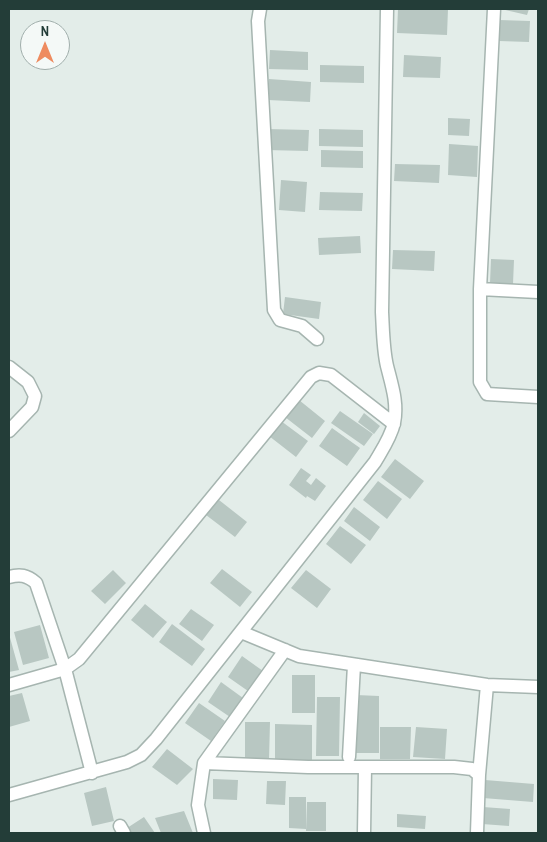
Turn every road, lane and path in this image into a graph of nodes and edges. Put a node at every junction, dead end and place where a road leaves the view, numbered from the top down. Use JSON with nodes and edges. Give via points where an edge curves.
{"nodes":[{"id":1,"x":260,"y":9,"type":"edge"},
{"id":2,"x":387,"y":9,"type":"edge"},
{"id":3,"x":494,"y":9,"type":"edge"},
{"id":4,"x":480,"y":289,"type":"junction"},
{"id":5,"x":538,"y":292,"type":"edge"},
{"id":6,"x":317,"y":339,"type":"dead end"},
{"id":7,"x":9,"y":367,"type":"edge"},
{"id":8,"x":538,"y":397,"type":"edge"},
{"id":9,"x":394,"y":424,"type":"junction"},
{"id":10,"x":9,"y":431,"type":"edge"},
{"id":11,"x":9,"y":577,"type":"edge"},
{"id":12,"x":241,"y":632,"type":"junction"},
{"id":13,"x":286,"y":650,"type":"junction"},
{"id":14,"x":354,"y":665,"type":"junction"},
{"id":15,"x":65,"y":669,"type":"junction"},
{"id":16,"x":9,"y":685,"type":"edge"},
{"id":17,"x":486,"y":685,"type":"junction"},
{"id":18,"x":538,"y":687,"type":"edge"},
{"id":19,"x":349,"y":757,"type":"dead end"},
{"id":20,"x":204,"y":763,"type":"junction"},
{"id":21,"x":366,"y":768,"type":"junction"},
{"id":22,"x":92,"y":773,"type":"junction"},
{"id":23,"x":479,"y":776,"type":"junction"},
{"id":24,"x":9,"y":795,"type":"edge"},
{"id":25,"x":204,"y":833,"type":"edge"},
{"id":26,"x":364,"y":833,"type":"edge"},
{"id":27,"x":477,"y":833,"type":"edge"}],
"edges":[{"from":1,"to":6,"type":"street","via":[[258,21],[274,310],[280,320],[302,326]]},
{"from":2,"to":9,"type":"street","via":[[382,312],[383,343],[394,387]]},
{"from":3,"to":4,"type":"street"},
{"from":4,"to":5,"type":"street"},
{"from":4,"to":8,"type":"street","via":[[480,382],[487,394]]},
{"from":7,"to":10,"type":"street","via":[[28,382],[35,396],[32,407]]},
{"from":9,"to":12,"type":"street","via":[[376,462]]},
{"from":9,"to":15,"type":"street","via":[[331,375],[310,377],[79,659]]},
{"from":11,"to":15,"type":"street","via":[[21,575],[36,583]]},
{"from":12,"to":13,"type":"street"},
{"from":12,"to":22,"type":"street","via":[[141,755]]},
{"from":13,"to":14,"type":"street","via":[[299,656]]},
{"from":13,"to":20,"type":"street"},
{"from":14,"to":17,"type":"street"},
{"from":14,"to":19,"type":"street"},
{"from":15,"to":16,"type":"street"},
{"from":15,"to":22,"type":"street"},
{"from":17,"to":18,"type":"street"},
{"from":17,"to":23,"type":"street"},
{"from":20,"to":21,"type":"street"},
{"from":20,"to":25,"type":"street","via":[[198,805]]},
{"from":21,"to":23,"type":"street","via":[[465,768],[472,769]]},
{"from":21,"to":26,"type":"street"},
{"from":22,"to":24,"type":"street"},
{"from":23,"to":27,"type":"street"}]}
